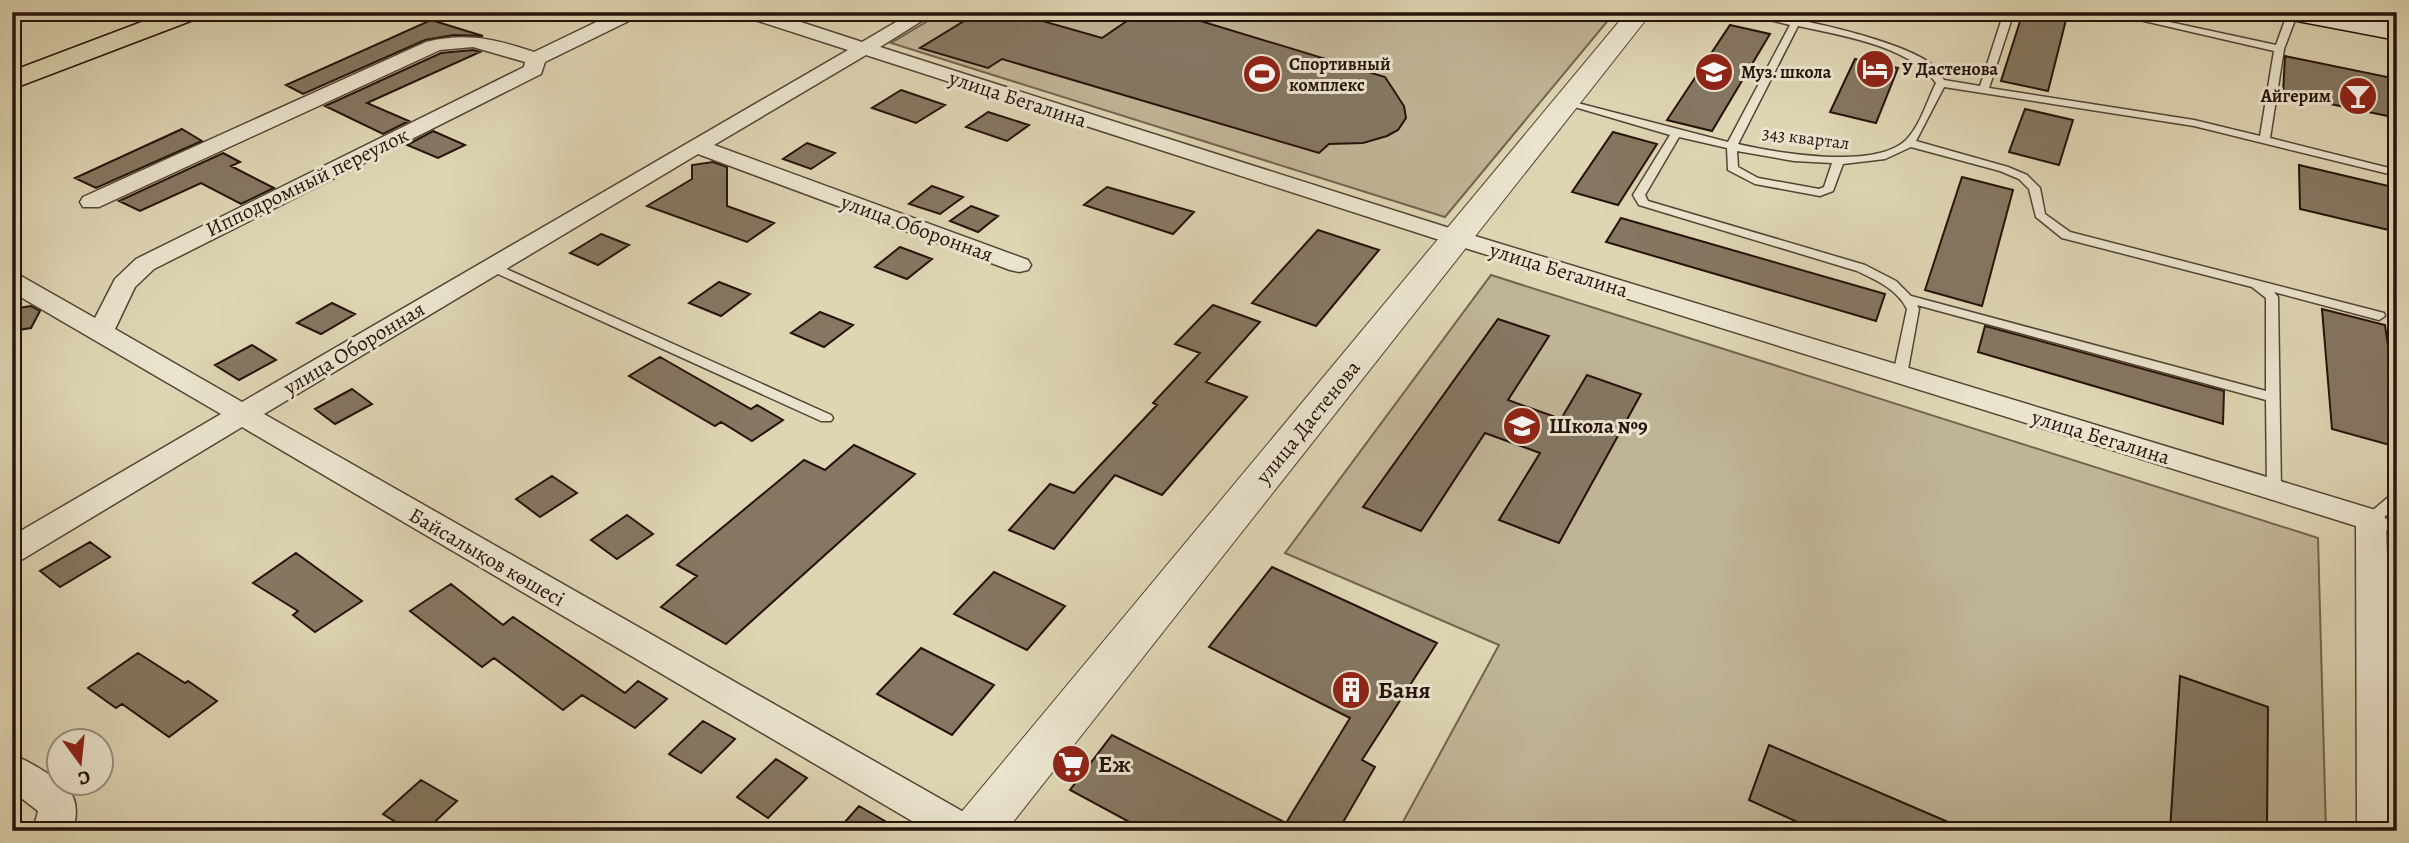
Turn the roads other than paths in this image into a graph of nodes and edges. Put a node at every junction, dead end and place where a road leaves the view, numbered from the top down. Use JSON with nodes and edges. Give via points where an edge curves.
{"nodes":[{"id":1,"x":140,"y":12,"type":"edge"},
{"id":2,"x":192,"y":12,"type":"edge"},
{"id":3,"x":632,"y":12,"type":"edge"},
{"id":4,"x":750,"y":12,"type":"edge"},
{"id":5,"x":927,"y":12,"type":"edge"},
{"id":6,"x":1640,"y":12,"type":"edge"},
{"id":7,"x":1744,"y":12,"type":"edge"},
{"id":8,"x":2009,"y":12,"type":"edge"},
{"id":9,"x":2109,"y":12,"type":"edge"},
{"id":10,"x":2292,"y":12,"type":"edge"},
{"id":11,"x":1795,"y":24,"type":"junction"},
{"id":12,"x":2397,"y":32,"type":"edge"},
{"id":13,"x":2279,"y":49,"type":"junction"},
{"id":14,"x":864,"y":51,"type":"junction"},
{"id":15,"x":535,"y":59,"type":"junction"},
{"id":16,"x":12,"y":60,"type":"edge"},
{"id":17,"x":12,"y":81,"type":"edge"},
{"id":18,"x":1941,"y":83,"type":"junction"},
{"id":19,"x":1984,"y":89,"type":"junction"},
{"id":20,"x":1566,"y":103,"type":"junction"},
{"id":21,"x":1676,"y":133,"type":"junction"},
{"id":22,"x":2264,"y":142,"type":"junction"},
{"id":23,"x":1909,"y":143,"type":"junction"},
{"id":24,"x":1732,"y":145,"type":"junction"},
{"id":25,"x":698,"y":147,"type":"junction"},
{"id":26,"x":1838,"y":162,"type":"junction"},
{"id":27,"x":2397,"y":173,"type":"edge"},
{"id":28,"x":91,"y":202,"type":"dead end"},
{"id":29,"x":1457,"y":238,"type":"junction"},
{"id":30,"x":491,"y":265,"type":"junction"},
{"id":31,"x":1019,"y":265,"type":"dead end"},
{"id":32,"x":12,"y":281,"type":"edge"},
{"id":33,"x":2256,"y":284,"type":"junction"},
{"id":34,"x":1910,"y":299,"type":"junction"},
{"id":35,"x":2379,"y":316,"type":"dead end"},
{"id":36,"x":100,"y":333,"type":"junction"},
{"id":37,"x":1900,"y":375,"type":"junction"},
{"id":38,"x":2272,"y":397,"type":"junction"},
{"id":39,"x":241,"y":415,"type":"junction"},
{"id":40,"x":826,"y":418,"type":"dead end"},
{"id":41,"x":2273,"y":490,"type":"junction"},
{"id":42,"x":2397,"y":498,"type":"edge"},
{"id":43,"x":2384,"y":524,"type":"edge"},
{"id":44,"x":12,"y":551,"type":"edge"},
{"id":45,"x":12,"y":770,"type":"edge"},
{"id":46,"x":52,"y":831,"type":"edge"},
{"id":47,"x":964,"y":831,"type":"edge"},
{"id":48,"x":976,"y":831,"type":"edge"},
{"id":49,"x":2376,"y":831,"type":"edge"}],
"edges":[{"from":1,"to":16,"type":"highway"},
{"from":2,"to":17,"type":"highway"},
{"from":3,"to":15,"type":"street","name":"Ипподромный переулок"},
{"from":4,"to":14,"type":"street","name":"улица Бегалина"},
{"from":5,"to":14,"type":"street","name":"улица Оборонная"},
{"from":6,"to":20,"type":"street","name":"улица Дастенова"},
{"from":7,"to":11,"type":"lane"},
{"from":8,"to":19,"type":"lane"},
{"from":9,"to":13,"type":"lane"},
{"from":10,"to":12,"type":"main road"},
{"from":10,"to":13,"type":"lane"},
{"from":11,"to":18,"type":"lane","via":[[1889,46],[1920,60],[1939,74]]},
{"from":11,"to":24,"type":"lane"},
{"from":13,"to":22,"type":"lane"},
{"from":14,"to":25,"type":"street","name":"улица Оборонная"},
{"from":14,"to":29,"type":"street","name":"улица Бегалина"},
{"from":15,"to":28,"type":"street","via":[[476,39],[433,46]]},
{"from":15,"to":36,"type":"street","name":"Ипподромный переулок","via":[[534,70],[145,264],[124,284]]},
{"from":18,"to":19,"type":"lane"},
{"from":18,"to":23,"type":"lane"},
{"from":19,"to":22,"type":"lane","via":[[2194,123]]},
{"from":20,"to":21,"type":"lane","name":"343 квартал"},
{"from":20,"to":29,"type":"street","name":"улица Дастенова"},
{"from":21,"to":24,"type":"lane","name":"343 квартал"},
{"from":21,"to":34,"type":"lane","via":[[1639,195],[1643,203],[1861,268]]},
{"from":22,"to":27,"type":"lane"},
{"from":23,"to":26,"type":"lane","name":"343 квартал","via":[[1888,156]]},
{"from":23,"to":33,"type":"lane","via":[[2023,177],[2034,188],[2040,215],[2066,235]]},
{"from":24,"to":26,"type":"lane","name":"343 квартал"},
{"from":24,"to":26,"type":"lane","via":[[1732,168],[1743,176],[1820,193],[1829,189]]},
{"from":25,"to":30,"type":"street","name":"улица Оборонная"},
{"from":25,"to":31,"type":"street","name":"улица Оборонная"},
{"from":29,"to":37,"type":"street","name":"улица Бегалина"},
{"from":29,"to":48,"type":"street","name":"улица Дастенова"},
{"from":30,"to":39,"type":"street","name":"улица Оборонная"},
{"from":30,"to":40,"type":"lane"},
{"from":32,"to":36,"type":"street","name":"Байсалықов көшесі"},
{"from":33,"to":35,"type":"lane"},
{"from":33,"to":38,"type":"lane","via":[[2272,298]]},
{"from":34,"to":37,"type":"lane","via":[[1913,309]]},
{"from":34,"to":38,"type":"lane"},
{"from":36,"to":39,"type":"street","name":"Байсалықов көшесі"},
{"from":37,"to":41,"type":"street","name":"улица Бегалина"},
{"from":38,"to":41,"type":"lane"},
{"from":39,"to":44,"type":"street","name":"улица Оборонная"},
{"from":39,"to":47,"type":"street","name":"Байсалықов көшесі"},
{"from":41,"to":43,"type":"street","name":"улица Бегалина"},
{"from":42,"to":43,"type":"lane"},
{"from":43,"to":49,"type":"street"},
{"from":45,"to":46,"type":"street","via":[[57,804]]}]}
